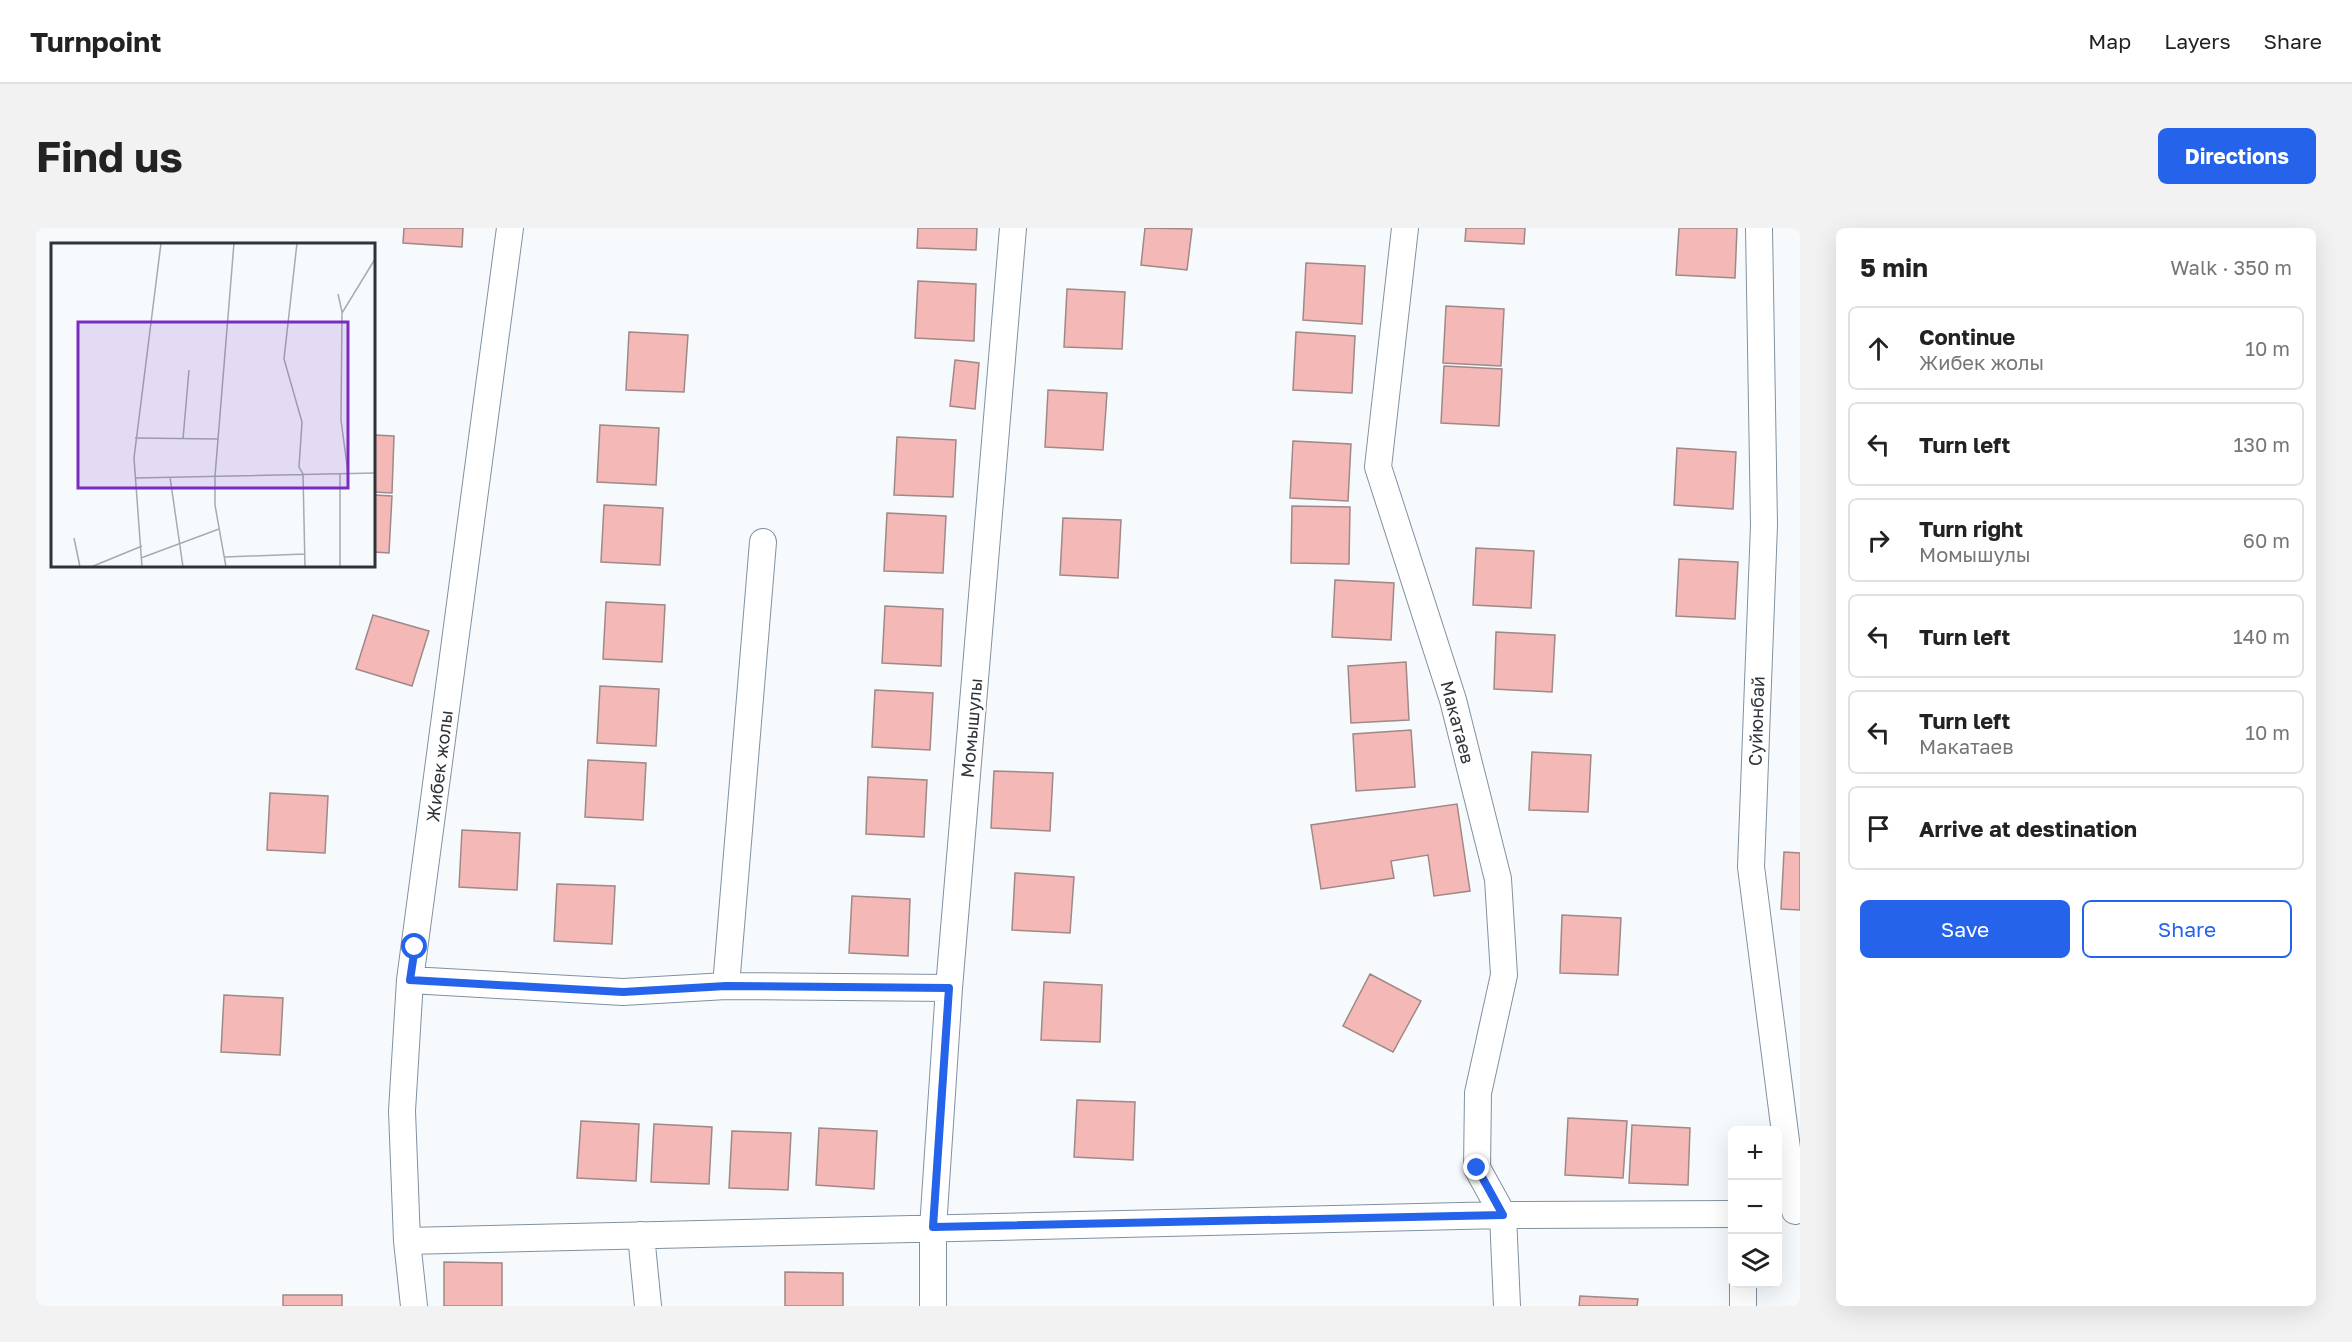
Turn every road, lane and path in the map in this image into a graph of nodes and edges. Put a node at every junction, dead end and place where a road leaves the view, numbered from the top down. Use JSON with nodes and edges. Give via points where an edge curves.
{"nodes":[{"id":1,"x":510,"y":228,"type":"edge"},
{"id":2,"x":1012,"y":228,"type":"edge"},
{"id":3,"x":1405,"y":228,"type":"edge"},
{"id":4,"x":1759,"y":228,"type":"edge"},
{"id":5,"x":763,"y":542,"type":"dead end"},
{"id":6,"x":410,"y":980,"type":"junction"},
{"id":7,"x":726,"y":986,"type":"junction"},
{"id":8,"x":949,"y":988,"type":"junction"},
{"id":9,"x":1791,"y":1211,"type":"edge"},
{"id":10,"x":1728,"y":1214,"type":"edge"},
{"id":11,"x":1503,"y":1215,"type":"junction"},
{"id":12,"x":933,"y":1227,"type":"junction"},
{"id":13,"x":641,"y":1234,"type":"junction"},
{"id":14,"x":407,"y":1241,"type":"junction"},
{"id":15,"x":1743,"y":1288,"type":"edge"},
{"id":16,"x":414,"y":1306,"type":"edge"},
{"id":17,"x":648,"y":1306,"type":"edge"},
{"id":18,"x":933,"y":1306,"type":"edge"},
{"id":19,"x":1507,"y":1306,"type":"edge"},
{"id":20,"x":1743,"y":1306,"type":"edge"}],
"edges":[{"from":1,"to":6,"type":"street","name":"Жибек жолы"},
{"from":2,"to":8,"type":"street","name":"Момышулы"},
{"from":3,"to":11,"type":"street","name":"Макатаев","via":[[1378,467],[1453,700],[1498,879],[1504,975],[1478,1094],[1477,1168]]},
{"from":4,"to":9,"type":"street","name":"Суйюнбай","via":[[1764,525],[1751,867]]},
{"from":5,"to":7,"type":"street"},
{"from":6,"to":7,"type":"street","via":[[623,992]]},
{"from":6,"to":14,"type":"street","name":"Жибек жолы","via":[[402,1111]]},
{"from":7,"to":8,"type":"street"},
{"from":8,"to":12,"type":"street","name":"Момышулы"},
{"from":10,"to":11,"type":"street"},
{"from":11,"to":12,"type":"street"},
{"from":11,"to":19,"type":"street"},
{"from":12,"to":13,"type":"street"},
{"from":12,"to":18,"type":"street","name":"Момышулы"},
{"from":13,"to":14,"type":"street"},
{"from":13,"to":17,"type":"street"},
{"from":14,"to":16,"type":"street","name":"Жибек жолы"},
{"from":15,"to":20,"type":"street"}]}
